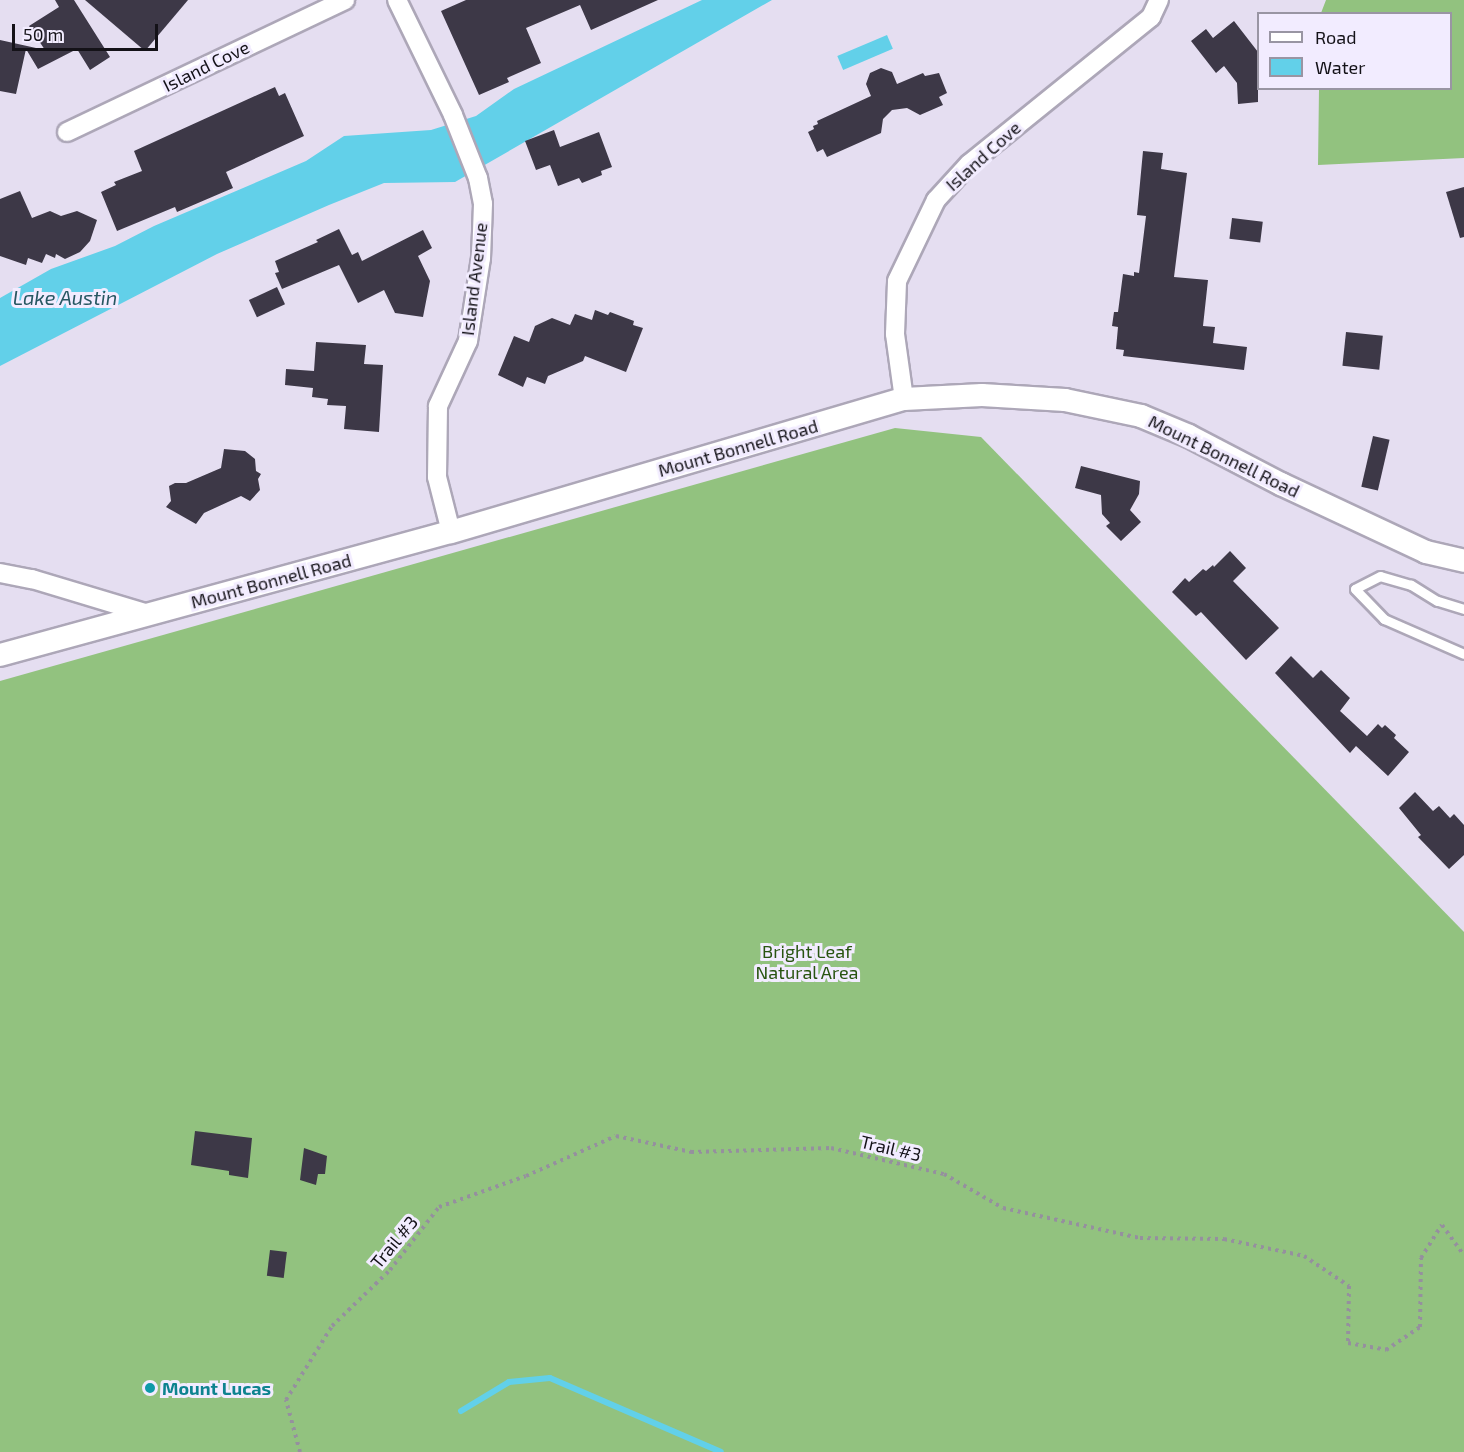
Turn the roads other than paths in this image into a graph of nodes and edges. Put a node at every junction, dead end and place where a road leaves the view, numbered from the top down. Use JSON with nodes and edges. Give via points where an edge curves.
{"nodes":[{"id":1,"x":345,"y":0,"type":"edge"},
{"id":2,"x":397,"y":0,"type":"edge"},
{"id":3,"x":1159,"y":0,"type":"edge"},
{"id":4,"x":67,"y":132,"type":"dead end"},
{"id":5,"x":904,"y":399,"type":"junction"},
{"id":6,"x":451,"y":532,"type":"junction"},
{"id":7,"x":1464,"y":561,"type":"edge"},
{"id":8,"x":0,"y":573,"type":"edge"},
{"id":9,"x":1464,"y":609,"type":"edge"},
{"id":10,"x":148,"y":615,"type":"junction"},
{"id":11,"x":1464,"y":654,"type":"edge"},
{"id":12,"x":0,"y":655,"type":"edge"}],
"edges":[{"from":1,"to":4,"type":"street","name":"Island Cove"},
{"from":2,"to":6,"type":"street","name":"Island Avenue","via":[[453,115],[478,178],[483,204],[481,258],[468,341],[438,406],[437,477]]},
{"from":3,"to":5,"type":"street","name":"Island Cove","via":[[1151,17],[969,164],[936,200],[897,281],[896,334]]},
{"from":5,"to":6,"type":"street","name":"Mount Bonnell Road"},
{"from":5,"to":7,"type":"street","name":"Mount Bonnell Road","via":[[982,395],[1065,400],[1141,416],[1190,436],[1426,552]]},
{"from":6,"to":10,"type":"street","name":"Mount Bonnell Road"},
{"from":8,"to":10,"type":"street"},
{"from":9,"to":11,"type":"lane","via":[[1380,576],[1355,589],[1384,619]]},
{"from":10,"to":12,"type":"street","name":"Mount Bonnell Road"}]}
